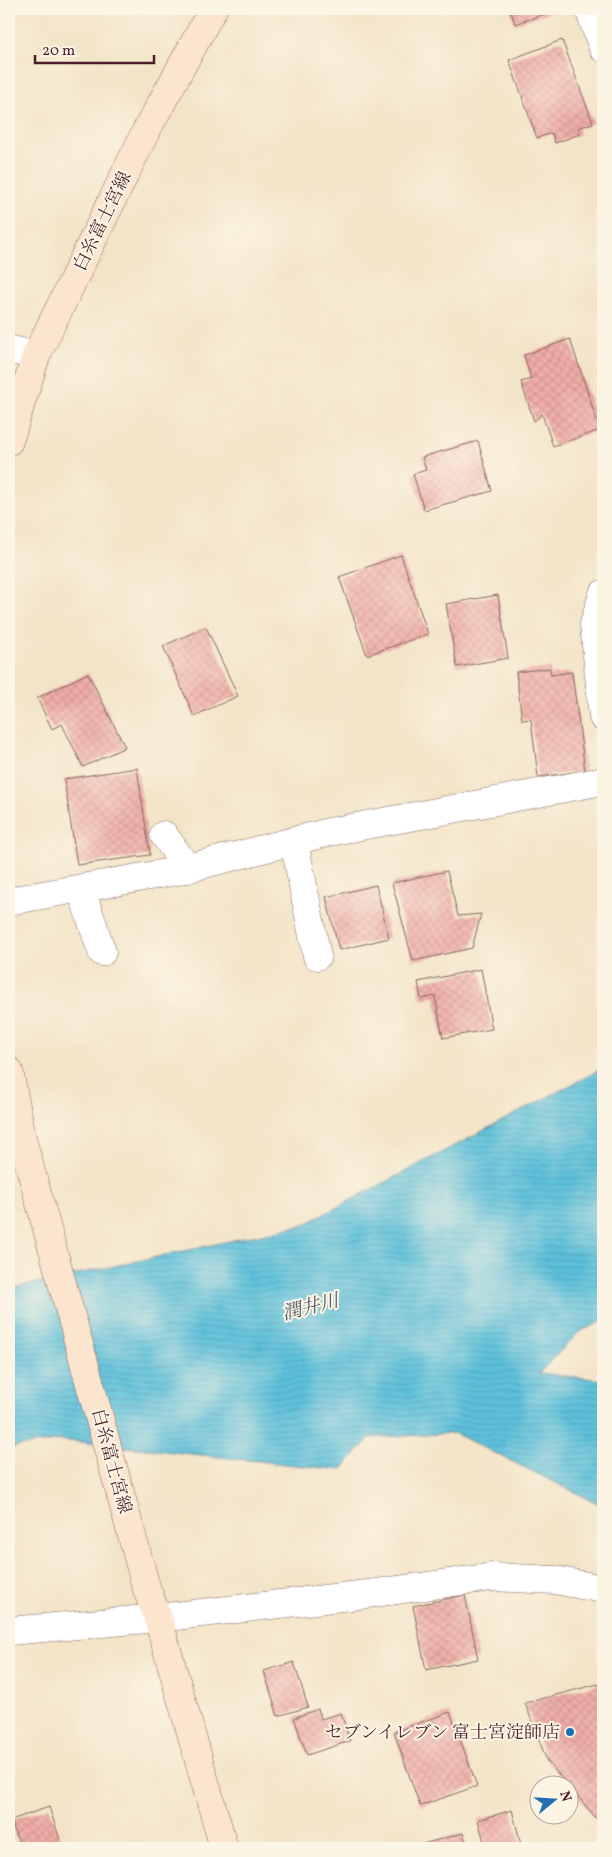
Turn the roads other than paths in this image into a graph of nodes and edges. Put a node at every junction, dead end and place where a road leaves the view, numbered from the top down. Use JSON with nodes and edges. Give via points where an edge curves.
{"nodes":[{"id":1,"x":213,"y":9,"type":"edge"},
{"id":2,"x":589,"y":9,"type":"edge"},
{"id":3,"x":603,"y":48,"type":"edge"},
{"id":4,"x":9,"y":349,"type":"edge"},
{"id":5,"x":36,"y":356,"type":"junction"},
{"id":6,"x":9,"y":441,"type":"edge"},
{"id":7,"x":603,"y":594,"type":"edge"},
{"id":8,"x":599,"y":623,"type":"edge"},
{"id":9,"x":603,"y":717,"type":"edge"},
{"id":10,"x":603,"y":781,"type":"edge"},
{"id":11,"x":164,"y":835,"type":"dead end"},
{"id":12,"x":294,"y":841,"type":"junction"},
{"id":13,"x":188,"y":869,"type":"junction"},
{"id":14,"x":81,"y":889,"type":"junction"},
{"id":15,"x":9,"y":901,"type":"edge"},
{"id":16,"x":102,"y":952,"type":"dead end"},
{"id":17,"x":318,"y":956,"type":"dead end"},
{"id":18,"x":9,"y":1070,"type":"edge"},
{"id":19,"x":603,"y":1588,"type":"edge"},
{"id":20,"x":158,"y":1618,"type":"junction"},
{"id":21,"x":9,"y":1632,"type":"edge"},
{"id":22,"x":224,"y":1848,"type":"edge"}],
"edges":[{"from":1,"to":5,"type":"main road","name":"白糸富士宮線","via":[[146,130]]},
{"from":2,"to":3,"type":"street"},
{"from":4,"to":5,"type":"street"},
{"from":5,"to":6,"type":"main road","name":"白糸富士宮線"},
{"from":7,"to":8,"type":"street"},
{"from":8,"to":9,"type":"street"},
{"from":10,"to":12,"type":"street"},
{"from":11,"to":13,"type":"street"},
{"from":12,"to":13,"type":"street"},
{"from":12,"to":17,"type":"street"},
{"from":13,"to":14,"type":"street"},
{"from":14,"to":15,"type":"street"},
{"from":14,"to":16,"type":"street"},
{"from":18,"to":20,"type":"main road","name":"白糸富士宮線","via":[[23,1142],[147,1590]]},
{"from":19,"to":20,"type":"street","via":[[555,1580],[492,1577]]},
{"from":20,"to":21,"type":"street"},
{"from":20,"to":22,"type":"main road","name":"白糸富士宮線"}]}
